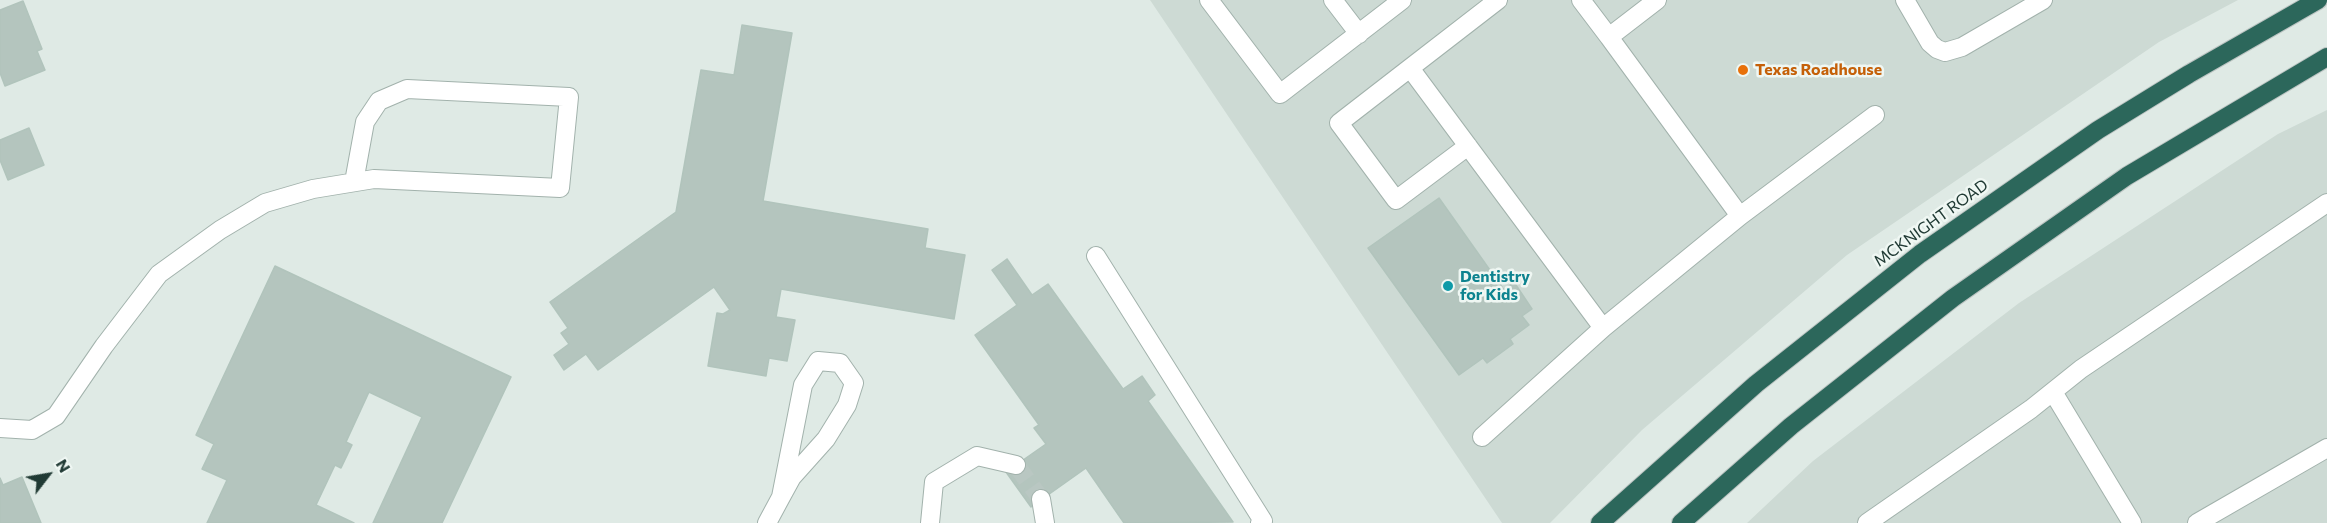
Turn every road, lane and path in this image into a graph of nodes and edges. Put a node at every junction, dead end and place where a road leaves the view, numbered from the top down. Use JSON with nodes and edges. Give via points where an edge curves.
{"nodes":[{"id":1,"x":1209,"y":0,"type":"edge"},
{"id":2,"x":1333,"y":0,"type":"edge"},
{"id":3,"x":1402,"y":0,"type":"edge"},
{"id":4,"x":1498,"y":0,"type":"edge"},
{"id":5,"x":1581,"y":0,"type":"edge"},
{"id":6,"x":1657,"y":0,"type":"edge"},
{"id":7,"x":1905,"y":0,"type":"edge"},
{"id":8,"x":2043,"y":0,"type":"edge"},
{"id":9,"x":2318,"y":0,"type":"edge"},
{"id":10,"x":1359,"y":34,"type":"junction"},
{"id":11,"x":1609,"y":37,"type":"junction"},
{"id":12,"x":2327,"y":57,"type":"edge"},
{"id":13,"x":1410,"y":68,"type":"junction"},
{"id":14,"x":1875,"y":115,"type":"dead end"},
{"id":15,"x":1468,"y":146,"type":"junction"},
{"id":16,"x":354,"y":182,"type":"junction"},
{"id":17,"x":2327,"y":203,"type":"edge"},
{"id":18,"x":1740,"y":216,"type":"junction"},
{"id":19,"x":1096,"y":255,"type":"dead end"},
{"id":20,"x":1603,"y":328,"type":"junction"},
{"id":21,"x":2053,"y":392,"type":"junction"},
{"id":22,"x":0,"y":428,"type":"edge"},
{"id":23,"x":1482,"y":437,"type":"dead end"},
{"id":24,"x":2327,"y":448,"type":"edge"},
{"id":25,"x":1016,"y":465,"type":"tunnel mouth"},
{"id":26,"x":781,"y":497,"type":"junction"},
{"id":27,"x":1041,"y":500,"type":"tunnel mouth"},
{"id":28,"x":767,"y":523,"type":"edge"},
{"id":29,"x":930,"y":523,"type":"edge"},
{"id":30,"x":1045,"y":523,"type":"edge"},
{"id":31,"x":1260,"y":523,"type":"edge"},
{"id":32,"x":1600,"y":523,"type":"edge"},
{"id":33,"x":1681,"y":523,"type":"edge"},
{"id":34,"x":1867,"y":523,"type":"edge"},
{"id":35,"x":2132,"y":523,"type":"edge"},
{"id":36,"x":2197,"y":523,"type":"edge"}],
"edges":[{"from":1,"to":10,"type":"lane","via":[[1280,94]]},
{"from":2,"to":10,"type":"lane"},
{"from":3,"to":10,"type":"lane"},
{"from":4,"to":13,"type":"lane"},
{"from":5,"to":11,"type":"lane"},
{"from":6,"to":11,"type":"lane"},
{"from":7,"to":8,"type":"lane","via":[[1930,43],[1945,52],[1962,47]]},
{"from":9,"to":32,"type":"highway","name":"MCKNIGHT ROAD","via":[[2097,130],[1920,254],[1756,384]]},
{"from":11,"to":18,"type":"lane"},
{"from":12,"to":33,"type":"highway","via":[[2127,176],[1953,297],[1791,426]]},
{"from":13,"to":15,"type":"lane"},
{"from":13,"to":15,"type":"lane","via":[[1339,123],[1396,200]]},
{"from":14,"to":18,"type":"lane"},
{"from":15,"to":20,"type":"lane"},
{"from":16,"to":16,"type":"lane","via":[[374,179],[560,188],[569,98],[408,89],[379,101],[365,122]]},
{"from":16,"to":22,"type":"lane","via":[[265,202],[220,230],[159,274],[57,416],[32,430]]},
{"from":17,"to":21,"type":"lane","via":[[2081,369]]},
{"from":18,"to":20,"type":"lane"},
{"from":19,"to":31,"type":"lane","via":[[1263,521]]},
{"from":20,"to":23,"type":"lane"},
{"from":21,"to":34,"type":"lane"},
{"from":21,"to":35,"type":"lane"},
{"from":24,"to":36,"type":"lane"},
{"from":25,"to":29,"type":"lane","via":[[977,456],[934,482]]},
{"from":26,"to":26,"type":"lane","via":[[847,405],[854,383],[840,363],[818,361],[803,385]]},
{"from":26,"to":28,"type":"lane"},
{"from":27,"to":30,"type":"lane"}]}
